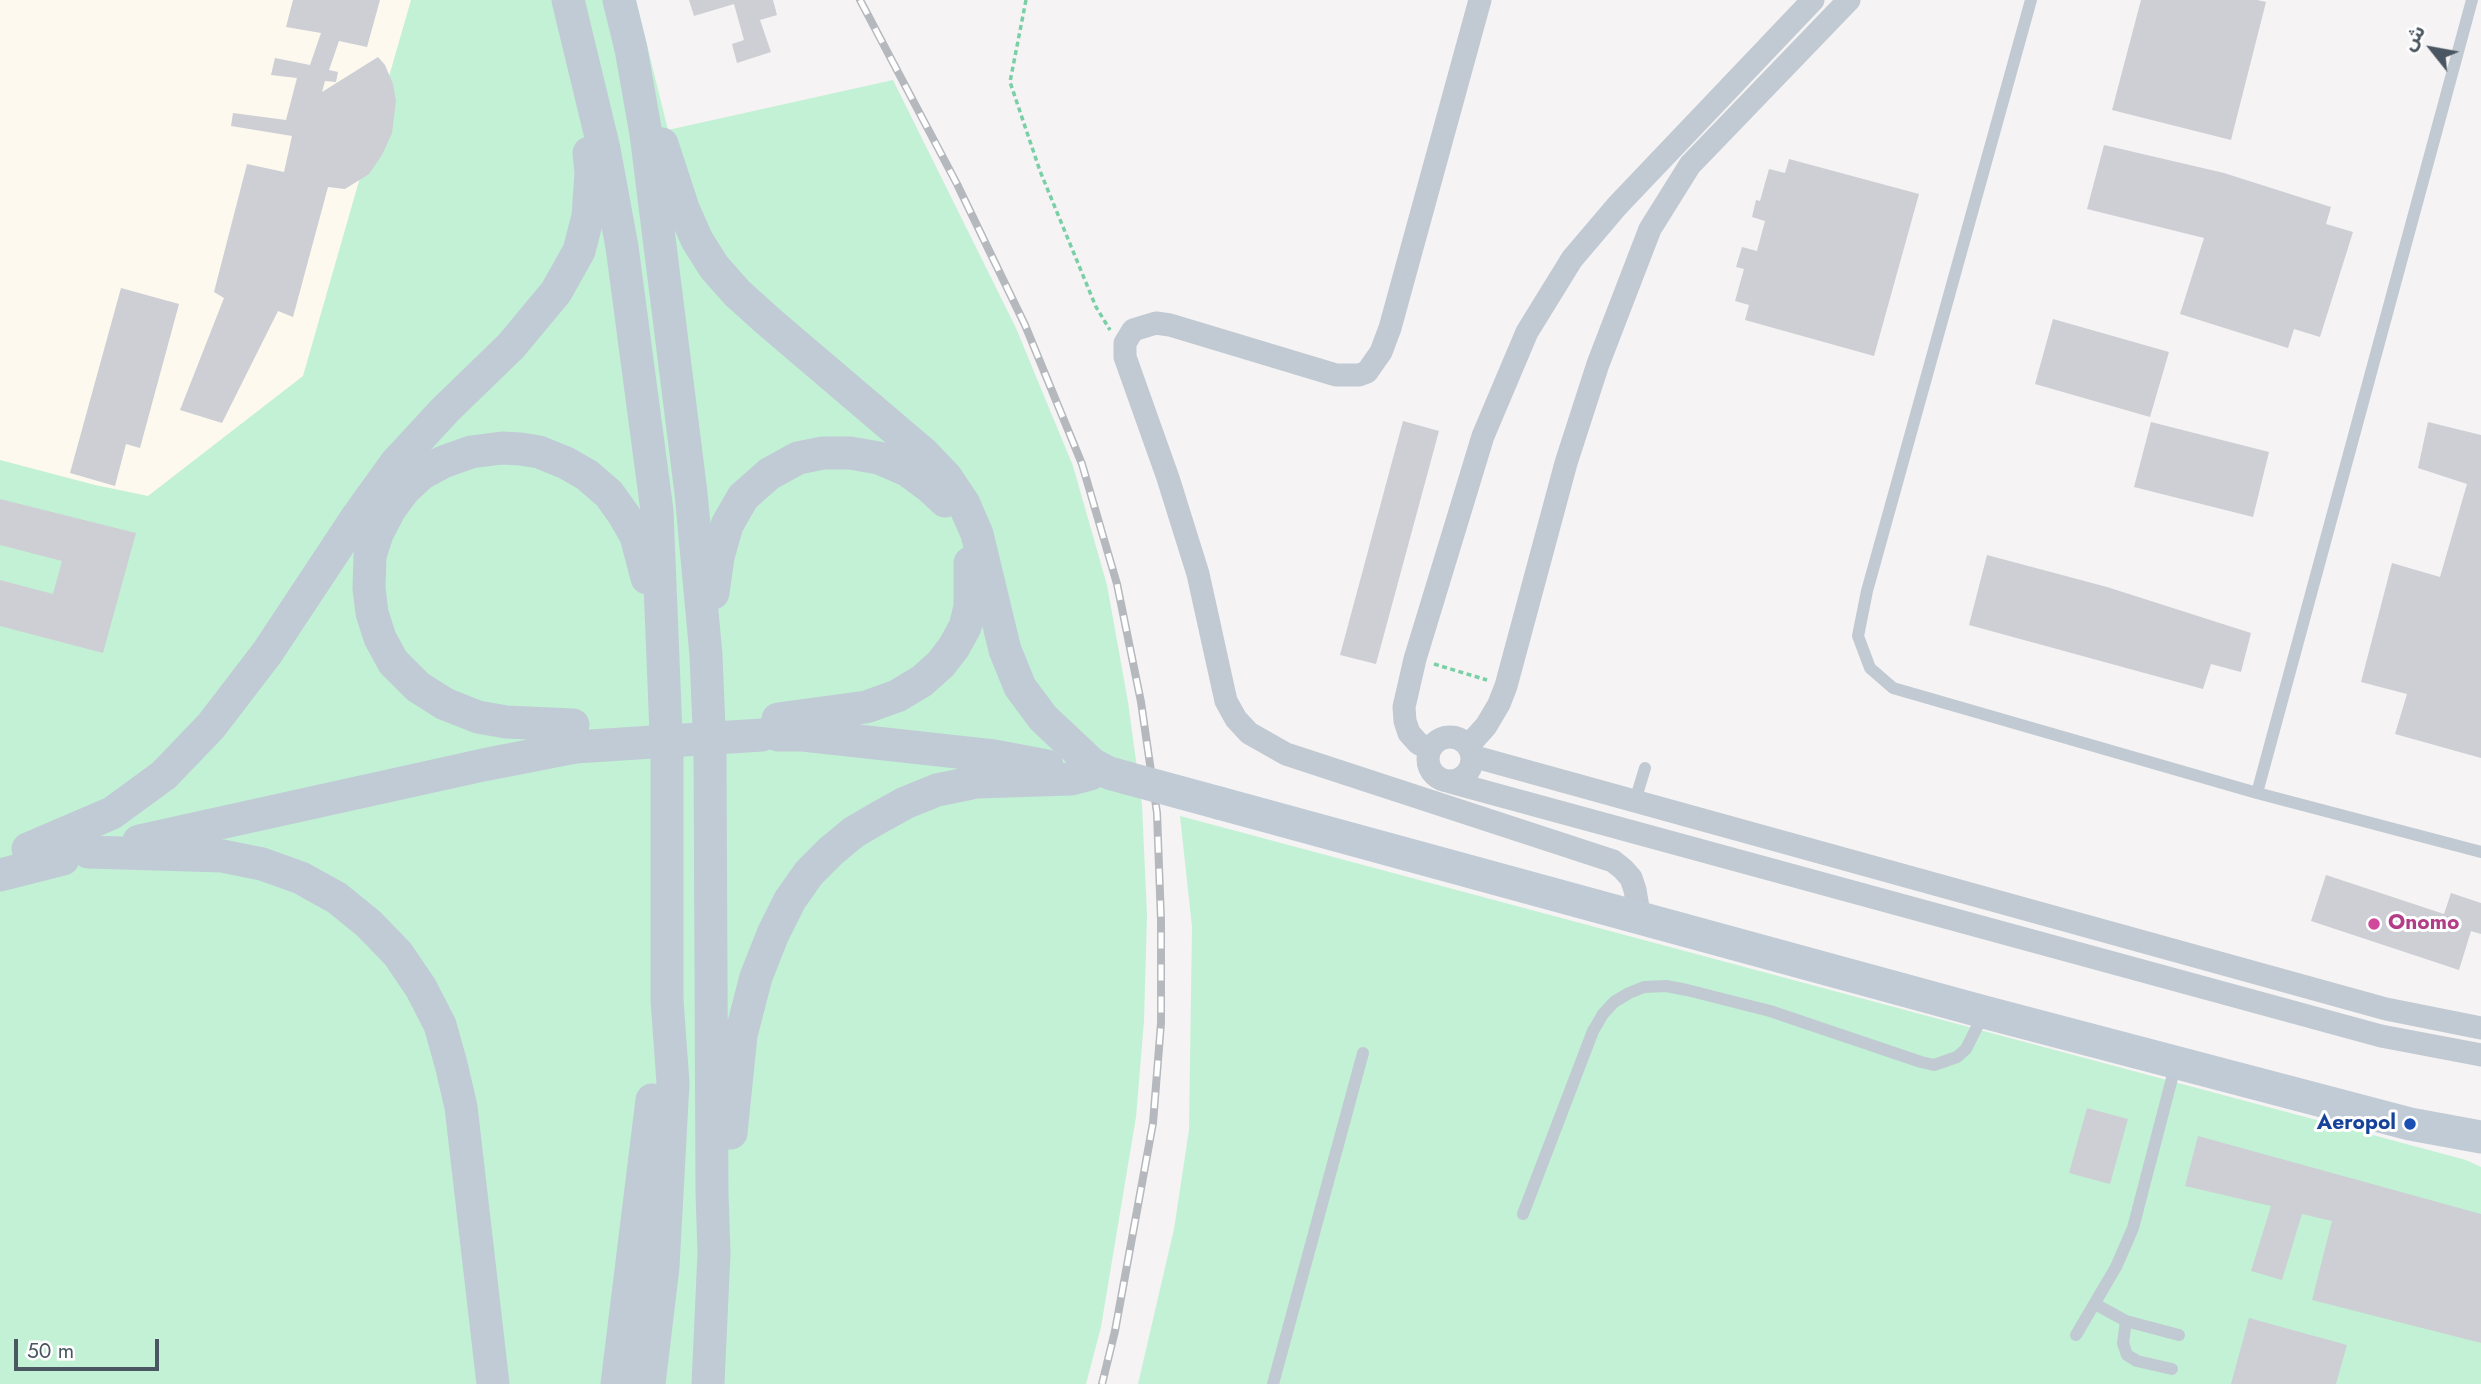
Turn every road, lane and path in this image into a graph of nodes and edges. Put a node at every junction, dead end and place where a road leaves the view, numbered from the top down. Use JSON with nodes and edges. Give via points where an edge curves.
{"nodes":[{"id":1,"x":568,"y":0,"type":"edge"},
{"id":2,"x":619,"y":0,"type":"edge"},
{"id":3,"x":1026,"y":0,"type":"edge"},
{"id":4,"x":1480,"y":0,"type":"edge"},
{"id":5,"x":1813,"y":0,"type":"edge"},
{"id":6,"x":1849,"y":0,"type":"edge"},
{"id":7,"x":2031,"y":0,"type":"edge"},
{"id":8,"x":2472,"y":0,"type":"edge"},
{"id":9,"x":577,"y":39,"type":"junction"},
{"id":10,"x":631,"y":49,"type":"junction"},
{"id":11,"x":1125,"y":354,"type":"junction"},
{"id":12,"x":445,"y":410,"type":"junction"},
{"id":13,"x":987,"y":583,"type":"junction"},
{"id":14,"x":661,"y":652,"type":"junction"},
{"id":15,"x":706,"y":655,"type":"junction"},
{"id":16,"x":1415,"y":659,"type":"junction"},
{"id":17,"x":1506,"y":686,"type":"junction"},
{"id":18,"x":848,"y":725,"type":"junction"},
{"id":19,"x":776,"y":726,"type":"junction"},
{"id":20,"x":574,"y":736,"type":"junction"},
{"id":21,"x":501,"y":740,"type":"junction"},
{"id":22,"x":1430,"y":750,"type":"junction"},
{"id":23,"x":1470,"y":751,"type":"junction"},
{"id":24,"x":1645,"y":768,"type":"dead end"},
{"id":25,"x":1105,"y":772,"type":"junction"},
{"id":26,"x":1450,"y":782,"type":"junction"},
{"id":27,"x":2257,"y":793,"type":"junction"},
{"id":28,"x":1635,"y":801,"type":"junction"},
{"id":29,"x":88,"y":852,"type":"junction"},
{"id":30,"x":2481,"y":852,"type":"edge"},
{"id":31,"x":14,"y":853,"type":"edge"},
{"id":32,"x":0,"y":876,"type":"edge"},
{"id":33,"x":1640,"y":919,"type":"junction"},
{"id":34,"x":667,"y":1000,"type":"junction"},
{"id":35,"x":1984,"y":1012,"type":"junction"},
{"id":36,"x":2481,"y":1028,"type":"edge"},
{"id":37,"x":1363,"y":1053,"type":"dead end"},
{"id":38,"x":2481,"y":1055,"type":"edge"},
{"id":39,"x":2176,"y":1063,"type":"junction"},
{"id":40,"x":2410,"y":1124,"type":"junction"},
{"id":41,"x":2481,"y":1137,"type":"edge"},
{"id":42,"x":2481,"y":1152,"type":"edge"},
{"id":43,"x":1523,"y":1214,"type":"dead end"},
{"id":44,"x":715,"y":1253,"type":"junction"},
{"id":45,"x":2095,"y":1304,"type":"junction"},
{"id":46,"x":2126,"y":1321,"type":"junction"},
{"id":47,"x":2076,"y":1335,"type":"dead end"},
{"id":48,"x":2179,"y":1335,"type":"dead end"},
{"id":49,"x":2172,"y":1369,"type":"dead end"},
{"id":50,"x":493,"y":1384,"type":"edge"},
{"id":51,"x":617,"y":1384,"type":"edge"},
{"id":52,"x":649,"y":1384,"type":"edge"},
{"id":53,"x":708,"y":1384,"type":"edge"},
{"id":54,"x":1273,"y":1384,"type":"edge"}],
"edges":[{"from":1,"to":9,"type":"main road"},
{"from":2,"to":10,"type":"main road"},
{"from":3,"to":11,"type":"path","via":[[1010,82],[1040,171],[1096,307]]},
{"from":4,"to":11,"type":"street","via":[[1390,328],[1367,372],[1336,375],[1163,324],[1133,330]]},
{"from":5,"to":16,"type":"street","via":[[1617,206],[1572,259],[1527,332],[1483,436]]},
{"from":6,"to":17,"type":"street","via":[[1690,165],[1650,229],[1566,463]]},
{"from":7,"to":27,"type":"lane","via":[[1858,636],[1870,668],[1893,688]]},
{"from":8,"to":27,"type":"lane"},
{"from":9,"to":12,"type":"main road","via":[[591,173],[588,216],[579,251],[556,292],[511,346]]},
{"from":9,"to":14,"type":"main road","via":[[604,149],[640,375],[657,511]]},
{"from":10,"to":13,"type":"main road","via":[[683,208],[714,267],[737,293],[946,477],[977,534]]},
{"from":10,"to":15,"type":"main road","via":[[688,466]]},
{"from":11,"to":33,"type":"street","via":[[1198,574],[1226,701],[1236,719],[1249,733],[1286,754],[1613,861],[1631,878]]},
{"from":12,"to":21,"type":"main road","via":[[367,526],[357,571],[360,616],[379,662],[408,695],[462,726]]},
{"from":12,"to":31,"type":"main road","via":[[396,464],[267,653],[211,726],[164,775],[112,813]]},
{"from":13,"to":18,"type":"main road","via":[[976,627],[950,670],[903,708]]},
{"from":13,"to":25,"type":"main road","via":[[1020,687],[1043,718]]},
{"from":14,"to":20,"type":"main road","via":[[636,536],[608,494],[587,475],[539,453],[502,448],[443,462],[404,490],[377,534],[370,556],[373,613],[393,662],[418,687],[478,717]]},
{"from":14,"to":34,"type":"main road","via":[[667,758]]},
{"from":15,"to":19,"type":"main road","via":[[718,557],[727,525],[743,497],[769,474],[798,458],[823,453],[879,458],[907,470],[950,506],[971,566],[971,607],[965,627],[941,664],[897,696]]},
{"from":15,"to":44,"type":"main road"},
{"from":16,"to":17,"type":"path"},
{"from":16,"to":22,"type":"street","via":[[1405,721],[1409,733]]},
{"from":17,"to":23,"type":"street"},
{"from":18,"to":19,"type":"main road"},
{"from":18,"to":25,"type":"main road","via":[[973,741]]},
{"from":19,"to":20,"type":"main road","bridge":true},
{"from":19,"to":25,"type":"main road"},
{"from":20,"to":21,"type":"main road","via":[[525,745]]},
{"from":20,"to":29,"type":"main road"},
{"from":21,"to":31,"type":"main road"},
{"from":22,"to":23,"type":"street","via":[[1448,737],[1462,741]]},
{"from":22,"to":26,"type":"street","via":[[1431,772]]},
{"from":23,"to":26,"type":"street","via":[[1472,765],[1467,774]]},
{"from":23,"to":28,"type":"street"},
{"from":24,"to":28,"type":"lane"},
{"from":25,"to":33,"type":"main road","bridge":true},
{"from":25,"to":44,"type":"main road","via":[[1071,779],[976,782],[937,790],[854,832],[809,873],[772,934],[748,1007],[736,1072],[724,1214]]},
{"from":26,"to":38,"type":"street","via":[[2381,1036]]},
{"from":27,"to":30,"type":"lane"},
{"from":28,"to":36,"type":"street","via":[[2373,1005]]},
{"from":29,"to":32,"type":"main road"},
{"from":29,"to":50,"type":"main road","via":[[222,856],[262,864],[337,898],[398,954],[439,1025],[456,1086]]},
{"from":33,"to":35,"type":"main road"},
{"from":34,"to":51,"type":"main road"},
{"from":34,"to":52,"type":"main road","via":[[672,1105],[663,1267]]},
{"from":35,"to":39,"type":"main road"},
{"from":35,"to":43,"type":"lane","via":[[1966,1049],[1934,1065],[1770,1011],[1687,990],[1644,987],[1629,993],[1614,1002],[1593,1031]]},
{"from":37,"to":54,"type":"lane"},
{"from":39,"to":40,"type":"main road"},
{"from":39,"to":45,"type":"lane","via":[[2133,1228]]},
{"from":40,"to":41,"type":"main road"},
{"from":40,"to":42,"type":"main road"},
{"from":44,"to":53,"type":"main road"},
{"from":45,"to":46,"type":"lane"},
{"from":45,"to":47,"type":"lane"},
{"from":46,"to":48,"type":"lane"},
{"from":46,"to":49,"type":"lane","via":[[2123,1343],[2127,1354]]}]}
